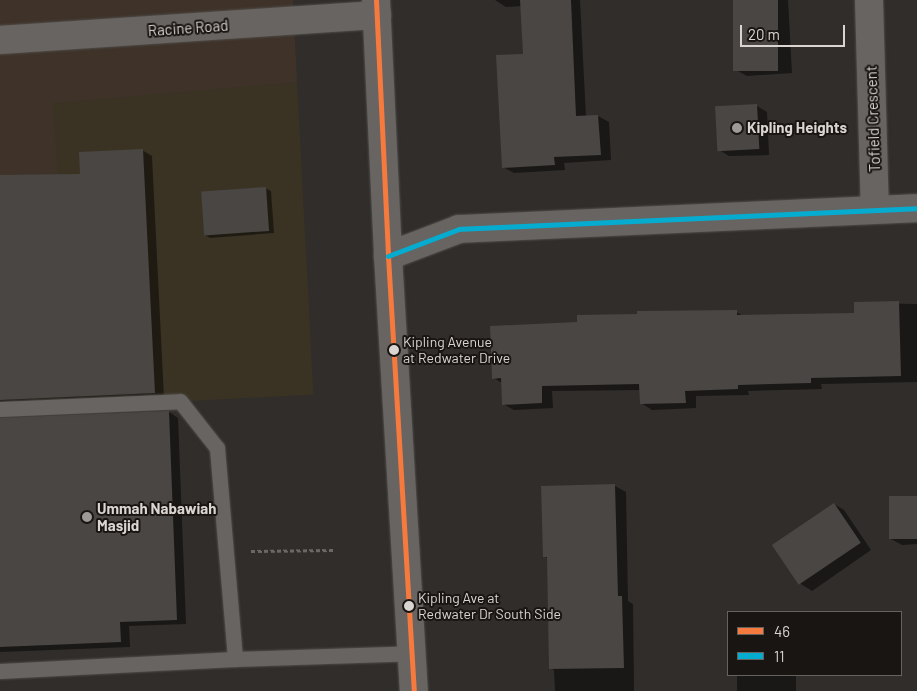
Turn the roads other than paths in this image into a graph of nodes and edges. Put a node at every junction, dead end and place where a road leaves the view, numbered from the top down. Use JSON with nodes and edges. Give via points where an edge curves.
{"nodes":[{"id":1,"x":870,"y":0,"type":"edge"},
{"id":2,"x":377,"y":8,"type":"edge"},
{"id":3,"x":0,"y":40,"type":"edge"},
{"id":4,"x":917,"y":208,"type":"edge"},
{"id":5,"x":875,"y":209,"type":"junction"},
{"id":6,"x":388,"y":256,"type":"junction"},
{"id":7,"x":0,"y":409,"type":"edge"},
{"id":8,"x":412,"y":653,"type":"junction"},
{"id":9,"x":235,"y":660,"type":"junction"},
{"id":10,"x":0,"y":671,"type":"edge"},
{"id":11,"x":414,"y":691,"type":"edge"}],
"edges":[{"from":1,"to":5,"type":"street","name":"Tofield Crescent"},
{"from":2,"to":3,"type":"street","name":"Racine Road"},
{"from":2,"to":6,"type":"street"},
{"from":4,"to":5,"type":"street"},
{"from":5,"to":6,"type":"street","via":[[459,230]]},
{"from":6,"to":8,"type":"street"},
{"from":7,"to":9,"type":"lane","via":[[180,401],[217,448]]},
{"from":8,"to":9,"type":"lane"},
{"from":8,"to":11,"type":"street"},
{"from":9,"to":10,"type":"lane"}]}
